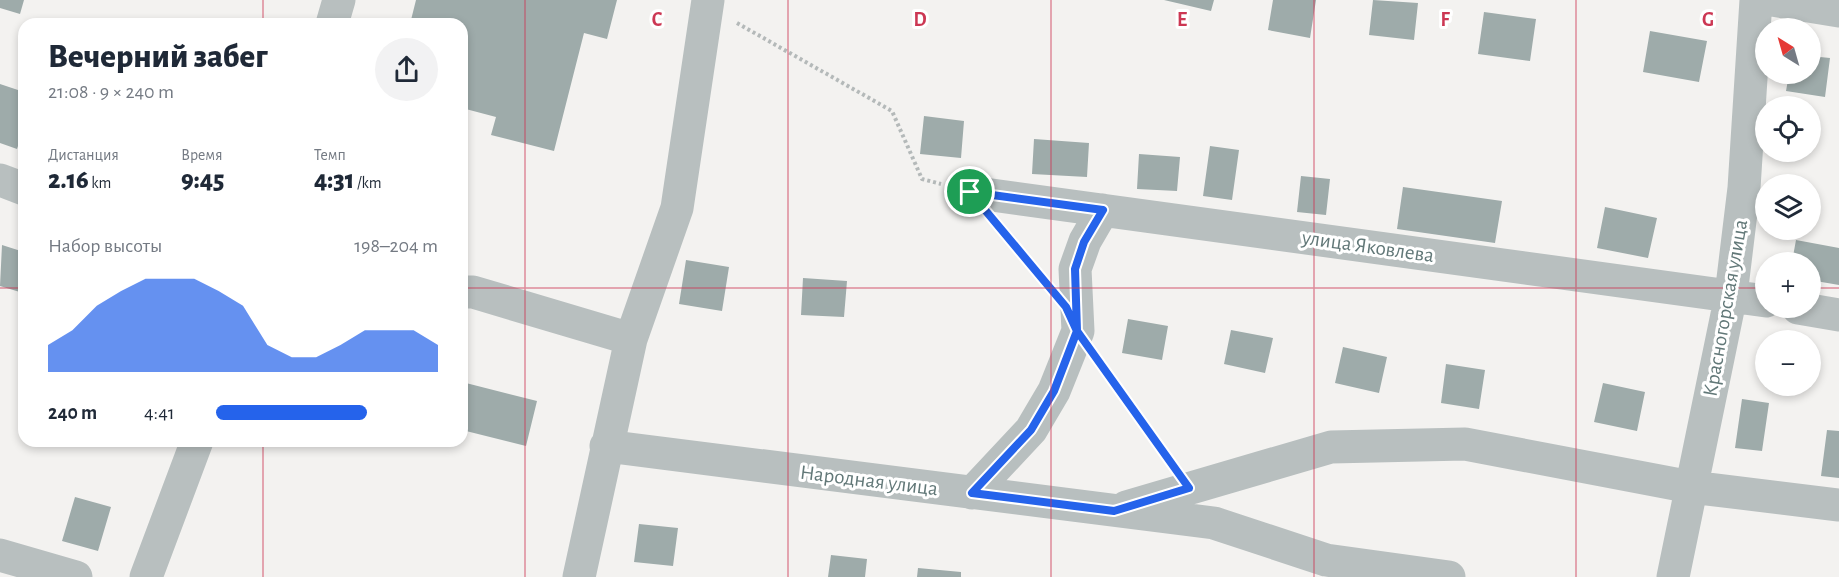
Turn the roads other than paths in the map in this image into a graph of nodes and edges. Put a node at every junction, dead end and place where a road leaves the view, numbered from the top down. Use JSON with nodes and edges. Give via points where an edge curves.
{"nodes":[{"id":1,"x":339,"y":0,"type":"edge"},
{"id":2,"x":1756,"y":0,"type":"edge"},
{"id":3,"x":1772,"y":0,"type":"edge"},
{"id":4,"x":707,"y":4,"type":"edge"},
{"id":5,"x":1839,"y":11,"type":"edge"},
{"id":6,"x":334,"y":18,"type":"edge"},
{"id":7,"x":0,"y":180,"type":"edge"},
{"id":8,"x":18,"y":187,"type":"edge"},
{"id":9,"x":970,"y":192,"type":"road end"},
{"id":10,"x":1103,"y":210,"type":"junction"},
{"id":11,"x":468,"y":292,"type":"edge"},
{"id":12,"x":1731,"y":295,"type":"junction"},
{"id":13,"x":1755,"y":299,"type":"edge"},
{"id":14,"x":1821,"y":312,"type":"edge"},
{"id":15,"x":1839,"y":315,"type":"edge"},
{"id":16,"x":631,"y":339,"type":"junction"},
{"id":17,"x":606,"y":446,"type":"junction"},
{"id":18,"x":195,"y":447,"type":"edge"},
{"id":19,"x":1691,"y":487,"type":"junction"},
{"id":20,"x":972,"y":493,"type":"junction"},
{"id":21,"x":1839,"y":506,"type":"edge"},
{"id":22,"x":1114,"y":511,"type":"junction"},
{"id":23,"x":0,"y":555,"type":"edge"},
{"id":24,"x":1325,"y":569,"type":"edge"},
{"id":25,"x":75,"y":577,"type":"edge"},
{"id":26,"x":147,"y":577,"type":"edge"},
{"id":27,"x":579,"y":577,"type":"edge"},
{"id":28,"x":1449,"y":577,"type":"edge"},
{"id":29,"x":1673,"y":577,"type":"edge"}],
"edges":[{"from":1,"to":6,"type":"street"},
{"from":2,"to":12,"type":"street","name":"Красногорская улица","via":[[1744,189]]},
{"from":3,"to":5,"type":"street"},
{"from":4,"to":16,"type":"street","via":[[677,208]]},
{"from":7,"to":8,"type":"street"},
{"from":9,"to":10,"type":"street","name":"улица Яковлева"},
{"from":10,"to":12,"type":"street","name":"улица Яковлева"},
{"from":10,"to":20,"type":"street","via":[[1084,242],[1075,269],[1077,331],[1054,391],[1031,430]]},
{"from":11,"to":16,"type":"street"},
{"from":12,"to":13,"type":"street","name":"улица Яковлева"},
{"from":12,"to":19,"type":"street","name":"Красногорская улица"},
{"from":14,"to":15,"type":"street"},
{"from":16,"to":17,"type":"street"},
{"from":17,"to":20,"type":"street","name":"Народная улица"},
{"from":17,"to":27,"type":"street"},
{"from":18,"to":26,"type":"street"},
{"from":19,"to":21,"type":"street"},
{"from":19,"to":22,"type":"street","via":[[1465,444],[1331,447]]},
{"from":19,"to":29,"type":"street","name":"Красногорская улица"},
{"from":20,"to":22,"type":"street","name":"Народная улица"},
{"from":22,"to":24,"type":"street","name":"Народная улица","via":[[1214,523]]},
{"from":23,"to":25,"type":"street"},
{"from":24,"to":28,"type":"street","name":"Народная улица"}]}
